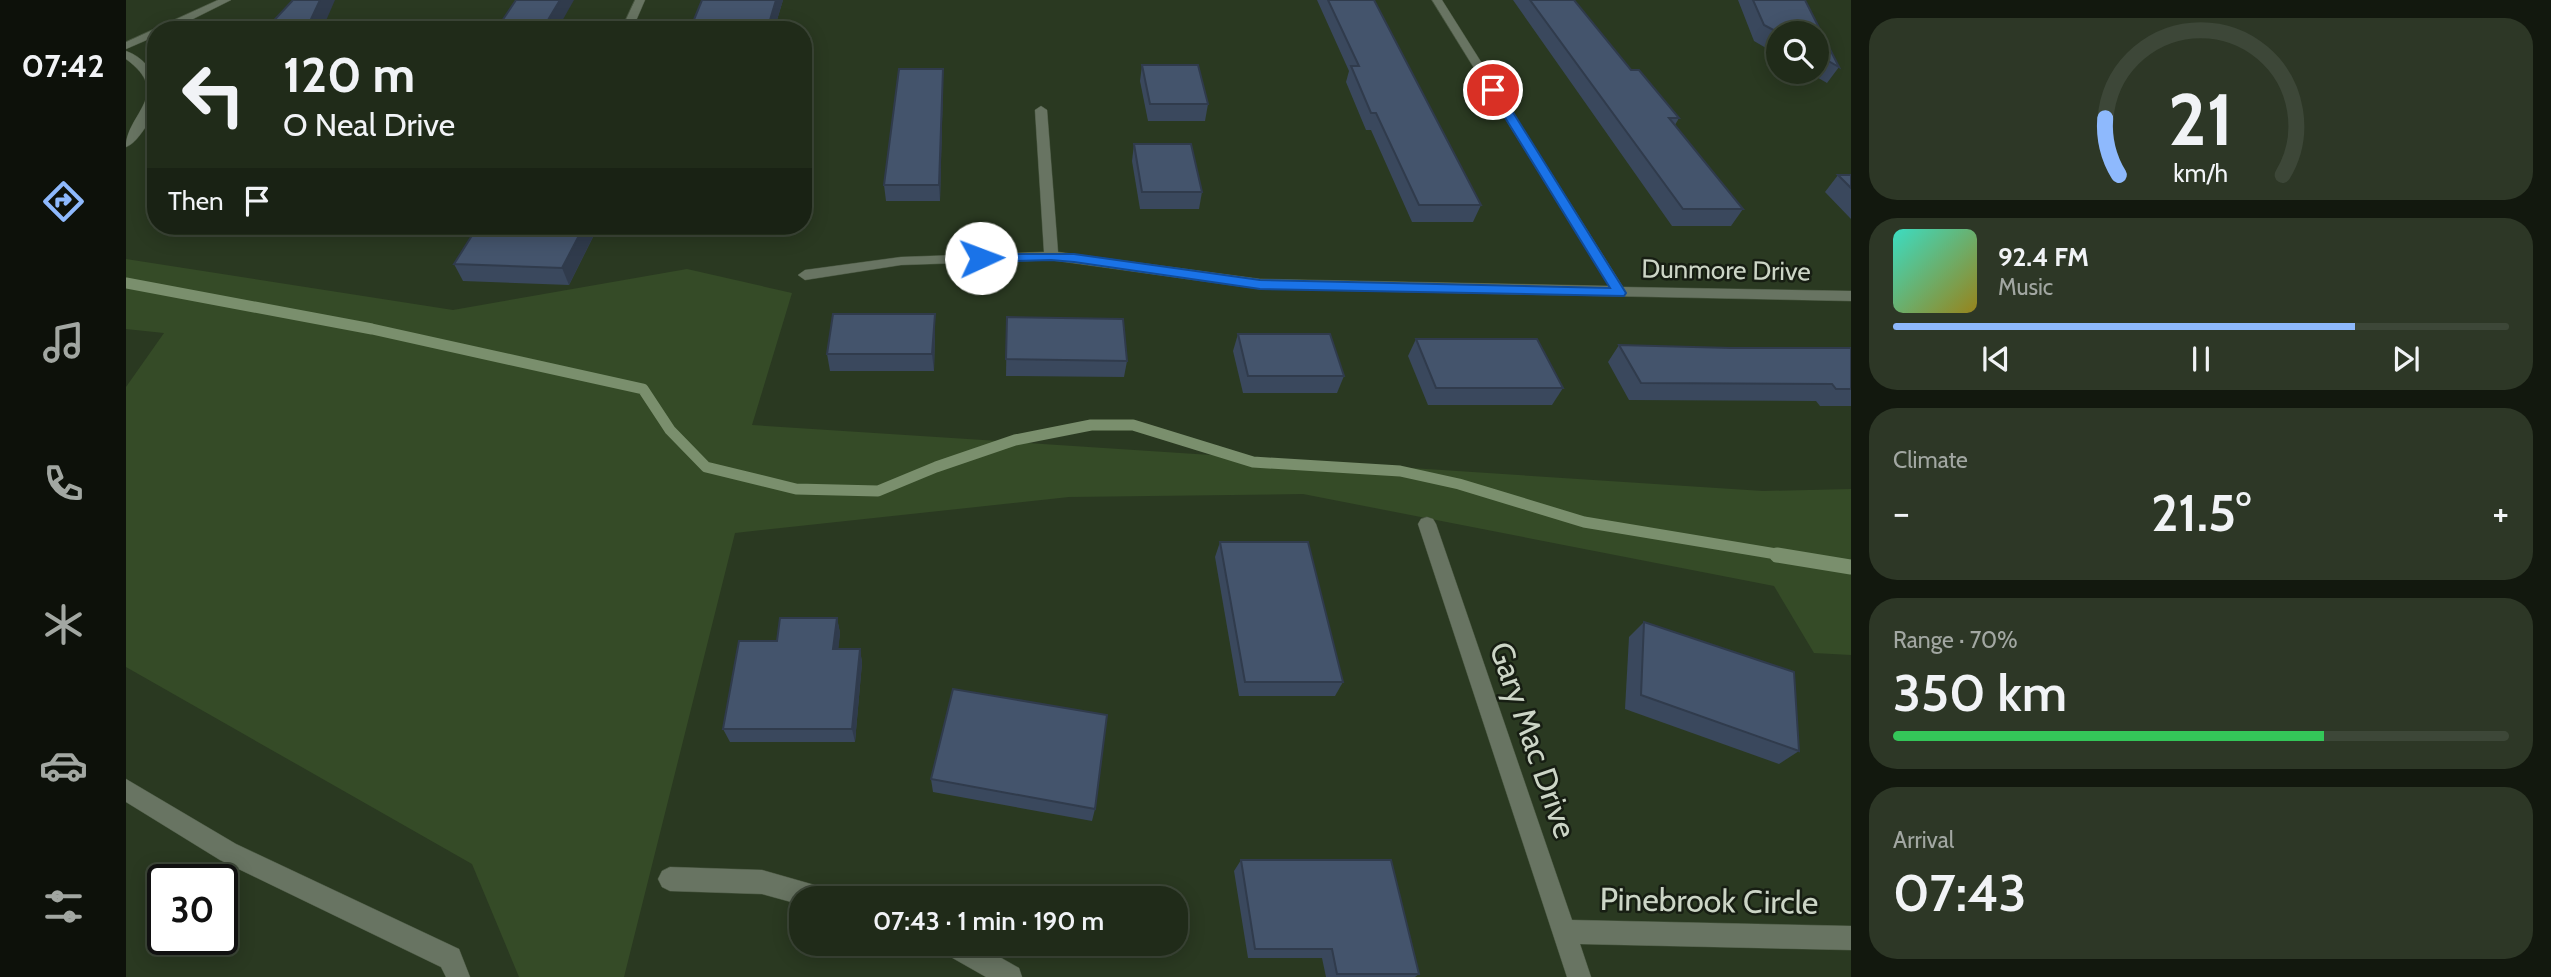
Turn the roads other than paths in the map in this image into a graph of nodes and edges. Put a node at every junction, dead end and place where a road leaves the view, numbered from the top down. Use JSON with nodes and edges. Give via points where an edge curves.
{"nodes":[{"id":1,"x":226,"y":0,"type":"edge"},
{"id":2,"x":640,"y":0,"type":"edge"},
{"id":3,"x":1437,"y":0,"type":"edge"},
{"id":4,"x":181,"y":21,"type":"edge"},
{"id":5,"x":630,"y":21,"type":"edge"},
{"id":6,"x":147,"y":36,"type":"edge"},
{"id":7,"x":126,"y":46,"type":"edge"},
{"id":8,"x":126,"y":54,"type":"edge"},
{"id":9,"x":147,"y":72,"type":"edge"},
{"id":10,"x":1041,"y":110,"type":"dead end"},
{"id":11,"x":147,"y":114,"type":"edge"},
{"id":12,"x":126,"y":143,"type":"edge"},
{"id":13,"x":1051,"y":256,"type":"junction"},
{"id":14,"x":805,"y":275,"type":"dead end"},
{"id":15,"x":1620,"y":293,"type":"junction"},
{"id":16,"x":1851,"y":296,"type":"edge"},
{"id":17,"x":1427,"y":524,"type":"dead end"},
{"id":18,"x":126,"y":790,"type":"edge"},
{"id":19,"x":670,"y":879,"type":"dead end"},
{"id":20,"x":789,"y":890,"type":"edge"},
{"id":21,"x":1565,"y":932,"type":"junction"},
{"id":22,"x":1851,"y":938,"type":"edge"},
{"id":23,"x":973,"y":956,"type":"edge"},
{"id":24,"x":458,"y":977,"type":"edge"},
{"id":25,"x":1010,"y":977,"type":"edge"},
{"id":26,"x":1579,"y":977,"type":"edge"}],
"edges":[{"from":1,"to":4,"type":"street"},
{"from":2,"to":5,"type":"street"},
{"from":3,"to":15,"type":"street"},
{"from":6,"to":7,"type":"street"},
{"from":8,"to":9,"type":"street"},
{"from":10,"to":13,"type":"street"},
{"from":11,"to":12,"type":"street"},
{"from":13,"to":14,"type":"street","name":"Dunmore Drive","via":[[901,261]]},
{"from":13,"to":15,"type":"street","name":"Dunmore Drive","via":[[1260,284]]},
{"from":15,"to":16,"type":"street","name":"Dunmore Drive"},
{"from":17,"to":21,"type":"street","name":"Gary Mac Drive"},
{"from":18,"to":24,"type":"street","via":[[228,852],[450,958]]},
{"from":19,"to":20,"type":"street","via":[[762,882]]},
{"from":21,"to":22,"type":"street","name":"Pinebrook Circle"},
{"from":21,"to":26,"type":"street","name":"Gary Mac Drive"},
{"from":23,"to":25,"type":"street"}]}
